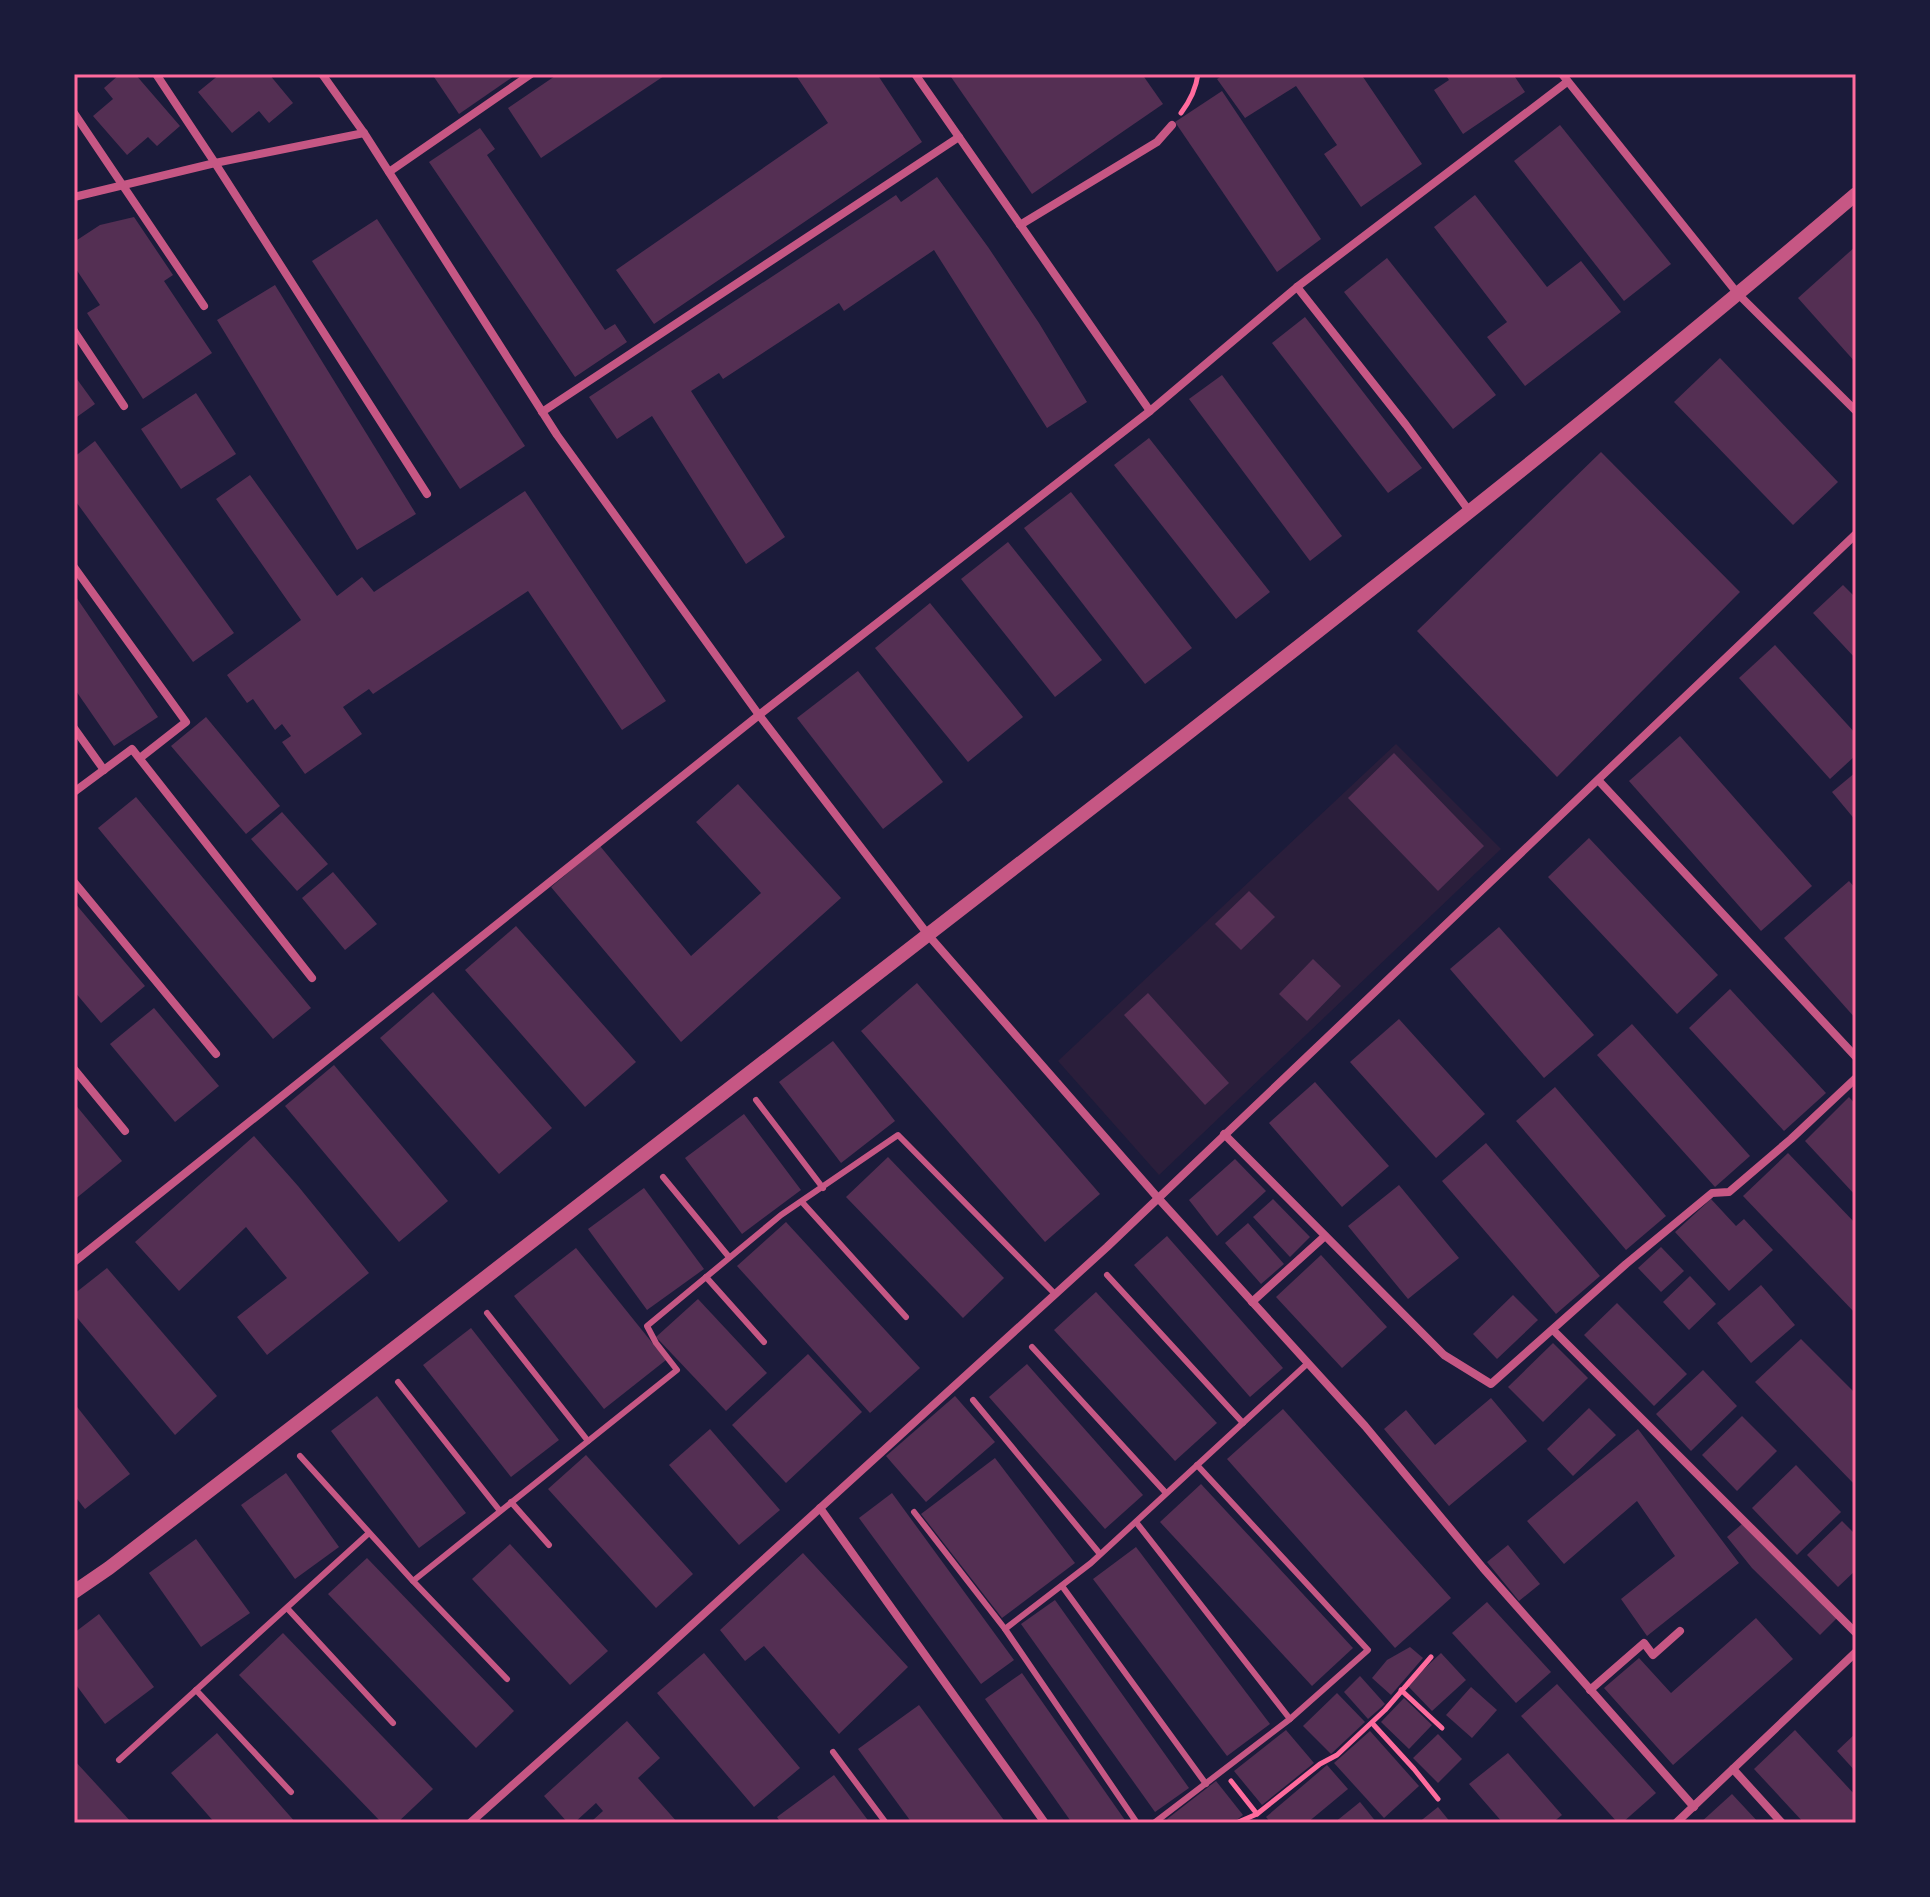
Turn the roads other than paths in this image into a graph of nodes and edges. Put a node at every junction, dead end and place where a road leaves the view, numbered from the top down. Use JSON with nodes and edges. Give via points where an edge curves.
{"nodes":[{"id":1,"x":156,"y":74,"type":"edge"},
{"id":2,"x":322,"y":74,"type":"edge"},
{"id":3,"x":531,"y":74,"type":"edge"},
{"id":4,"x":915,"y":74,"type":"edge"},
{"id":5,"x":1565,"y":78,"type":"edge"},
{"id":6,"x":74,"y":113,"type":"edge"},
{"id":7,"x":1172,"y":125,"type":"road end"},
{"id":8,"x":364,"y":133,"type":"junction"},
{"id":9,"x":959,"y":137,"type":"junction"},
{"id":10,"x":215,"y":163,"type":"junction"},
{"id":11,"x":389,"y":172,"type":"junction"},
{"id":12,"x":124,"y":185,"type":"junction"},
{"id":13,"x":1856,"y":194,"type":"edge"},
{"id":14,"x":74,"y":197,"type":"edge"},
{"id":15,"x":1020,"y":225,"type":"junction"},
{"id":16,"x":1297,"y":287,"type":"junction"},
{"id":17,"x":1738,"y":294,"type":"junction"},
{"id":18,"x":204,"y":306,"type":"dead end"},
{"id":19,"x":74,"y":331,"type":"edge"},
{"id":20,"x":124,"y":406,"type":"dead end"},
{"id":21,"x":1150,"y":411,"type":"junction"},
{"id":22,"x":1856,"y":411,"type":"edge"},
{"id":23,"x":542,"y":412,"type":"junction"},
{"id":24,"x":427,"y":494,"type":"dead end"},
{"id":25,"x":1470,"y":512,"type":"junction"},
{"id":26,"x":1856,"y":534,"type":"edge"},
{"id":27,"x":74,"y":567,"type":"edge"},
{"id":28,"x":759,"y":715,"type":"junction"},
{"id":29,"x":74,"y":728,"type":"edge"},
{"id":30,"x":140,"y":758,"type":"junction"},
{"id":31,"x":104,"y":770,"type":"junction"},
{"id":32,"x":1599,"y":781,"type":"junction"},
{"id":33,"x":74,"y":792,"type":"edge"},
{"id":34,"x":74,"y":882,"type":"edge"},
{"id":35,"x":929,"y":936,"type":"junction"},
{"id":36,"x":312,"y":978,"type":"dead end"},
{"id":37,"x":216,"y":1054,"type":"dead end"},
{"id":38,"x":1856,"y":1057,"type":"edge"},
{"id":39,"x":74,"y":1069,"type":"edge"},
{"id":40,"x":1856,"y":1078,"type":"edge"},
{"id":41,"x":756,"y":1100,"type":"dead end"},
{"id":42,"x":125,"y":1131,"type":"dead end"},
{"id":43,"x":1224,"y":1134,"type":"junction"},
{"id":44,"x":663,"y":1177,"type":"dead end"},
{"id":45,"x":823,"y":1188,"type":"junction"},
{"id":46,"x":1158,"y":1198,"type":"junction"},
{"id":47,"x":802,"y":1202,"type":"junction"},
{"id":48,"x":1325,"y":1236,"type":"junction"},
{"id":49,"x":729,"y":1257,"type":"junction"},
{"id":50,"x":74,"y":1262,"type":"edge"},
{"id":51,"x":1107,"y":1275,"type":"dead end"},
{"id":52,"x":706,"y":1277,"type":"junction"},
{"id":53,"x":1055,"y":1294,"type":"junction"},
{"id":54,"x":1252,"y":1302,"type":"junction"},
{"id":55,"x":487,"y":1313,"type":"dead end"},
{"id":56,"x":906,"y":1317,"type":"dead end"},
{"id":57,"x":1553,"y":1330,"type":"junction"},
{"id":58,"x":764,"y":1342,"type":"dead end"},
{"id":59,"x":1032,"y":1347,"type":"dead end"},
{"id":60,"x":1308,"y":1363,"type":"junction"},
{"id":61,"x":398,"y":1382,"type":"dead end"},
{"id":62,"x":973,"y":1400,"type":"dead end"},
{"id":63,"x":1243,"y":1423,"type":"junction"},
{"id":64,"x":588,"y":1441,"type":"junction"},
{"id":65,"x":300,"y":1456,"type":"dead end"},
{"id":66,"x":1197,"y":1465,"type":"junction"},
{"id":67,"x":1166,"y":1493,"type":"junction"},
{"id":68,"x":511,"y":1502,"type":"junction"},
{"id":69,"x":820,"y":1508,"type":"junction"},
{"id":70,"x":500,"y":1511,"type":"junction"},
{"id":71,"x":914,"y":1512,"type":"dead end"},
{"id":72,"x":1136,"y":1522,"type":"junction"},
{"id":73,"x":369,"y":1533,"type":"junction"},
{"id":74,"x":549,"y":1545,"type":"dead end"},
{"id":75,"x":1100,"y":1554,"type":"junction"},
{"id":76,"x":413,"y":1581,"type":"junction"},
{"id":77,"x":1062,"y":1586,"type":"junction"},
{"id":78,"x":74,"y":1592,"type":"edge"},
{"id":79,"x":287,"y":1608,"type":"junction"},
{"id":80,"x":1005,"y":1629,"type":"junction"},
{"id":81,"x":1680,"y":1631,"type":"dead end"},
{"id":82,"x":1856,"y":1633,"type":"edge"},
{"id":83,"x":1856,"y":1652,"type":"edge"},
{"id":84,"x":507,"y":1679,"type":"dead end"},
{"id":85,"x":196,"y":1690,"type":"junction"},
{"id":86,"x":1590,"y":1690,"type":"junction"},
{"id":87,"x":1290,"y":1719,"type":"junction"},
{"id":88,"x":393,"y":1723,"type":"dead end"},
{"id":89,"x":833,"y":1752,"type":"dead end"},
{"id":90,"x":119,"y":1760,"type":"dead end"},
{"id":91,"x":1733,"y":1769,"type":"junction"},
{"id":92,"x":1206,"y":1784,"type":"junction"},
{"id":93,"x":291,"y":1792,"type":"dead end"},
{"id":94,"x":1694,"y":1807,"type":"junction"},
{"id":95,"x":470,"y":1823,"type":"edge"},
{"id":96,"x":886,"y":1823,"type":"edge"},
{"id":97,"x":1045,"y":1823,"type":"edge"},
{"id":98,"x":1137,"y":1823,"type":"edge"},
{"id":99,"x":1154,"y":1823,"type":"edge"},
{"id":100,"x":1676,"y":1823,"type":"edge"},
{"id":101,"x":1782,"y":1823,"type":"edge"}],
"edges":[{"from":1,"to":10,"type":"street"},
{"from":2,"to":8,"type":"street"},
{"from":3,"to":11,"type":"street"},
{"from":4,"to":9,"type":"street"},
{"from":5,"to":16,"type":"street"},
{"from":5,"to":17,"type":"street"},
{"from":6,"to":12,"type":"street"},
{"from":7,"to":15,"type":"street","via":[[1157,142]]},
{"from":8,"to":10,"type":"street"},
{"from":8,"to":11,"type":"street"},
{"from":9,"to":15,"type":"street"},
{"from":9,"to":23,"type":"street"},
{"from":10,"to":12,"type":"street"},
{"from":10,"to":24,"type":"street"},
{"from":11,"to":23,"type":"street"},
{"from":12,"to":14,"type":"street"},
{"from":12,"to":18,"type":"street"},
{"from":13,"to":17,"type":"street"},
{"from":15,"to":21,"type":"street"},
{"from":16,"to":21,"type":"street"},
{"from":16,"to":25,"type":"street"},
{"from":17,"to":22,"type":"street"},
{"from":17,"to":25,"type":"street"},
{"from":19,"to":20,"type":"street"},
{"from":21,"to":28,"type":"street"},
{"from":23,"to":28,"type":"street"},
{"from":25,"to":35,"type":"street"},
{"from":26,"to":32,"type":"street"},
{"from":27,"to":30,"type":"street","via":[[186,722]]},
{"from":28,"to":35,"type":"street"},
{"from":28,"to":50,"type":"street"},
{"from":29,"to":31,"type":"street"},
{"from":30,"to":31,"type":"street","via":[[132,749]]},
{"from":30,"to":36,"type":"street"},
{"from":31,"to":33,"type":"street"},
{"from":32,"to":38,"type":"street"},
{"from":32,"to":43,"type":"street"},
{"from":34,"to":37,"type":"street"},
{"from":35,"to":46,"type":"street"},
{"from":35,"to":78,"type":"street"},
{"from":39,"to":42,"type":"street"},
{"from":40,"to":57,"type":"street","via":[[1729,1192],[1712,1193]]},
{"from":41,"to":45,"type":"lane"},
{"from":43,"to":46,"type":"street"},
{"from":43,"to":48,"type":"street"},
{"from":44,"to":49,"type":"lane"},
{"from":45,"to":47,"type":"lane"},
{"from":45,"to":53,"type":"lane","via":[[898,1135]]},
{"from":46,"to":53,"type":"street"},
{"from":46,"to":54,"type":"street"},
{"from":47,"to":49,"type":"lane"},
{"from":47,"to":56,"type":"lane"},
{"from":48,"to":54,"type":"street"},
{"from":48,"to":57,"type":"street","via":[[1444,1355],[1491,1384]]},
{"from":49,"to":52,"type":"lane"},
{"from":51,"to":63,"type":"lane"},
{"from":52,"to":58,"type":"lane"},
{"from":52,"to":64,"type":"lane","via":[[647,1326],[677,1370]]},
{"from":53,"to":69,"type":"street"},
{"from":54,"to":60,"type":"street"},
{"from":55,"to":64,"type":"lane"},
{"from":57,"to":82,"type":"street"},
{"from":59,"to":67,"type":"lane"},
{"from":60,"to":63,"type":"lane"},
{"from":60,"to":86,"type":"street"},
{"from":61,"to":70,"type":"lane"},
{"from":62,"to":75,"type":"lane"},
{"from":63,"to":66,"type":"lane"},
{"from":64,"to":68,"type":"lane"},
{"from":65,"to":73,"type":"lane"},
{"from":66,"to":67,"type":"lane"},
{"from":66,"to":87,"type":"lane","via":[[1368,1650]]},
{"from":67,"to":72,"type":"lane"},
{"from":68,"to":70,"type":"lane"},
{"from":68,"to":74,"type":"lane"},
{"from":69,"to":95,"type":"street"},
{"from":69,"to":97,"type":"street"},
{"from":70,"to":76,"type":"lane"},
{"from":71,"to":80,"type":"lane"},
{"from":72,"to":75,"type":"lane"},
{"from":72,"to":87,"type":"lane"},
{"from":73,"to":76,"type":"lane"},
{"from":73,"to":79,"type":"lane"},
{"from":75,"to":77,"type":"lane"},
{"from":76,"to":84,"type":"lane"},
{"from":77,"to":80,"type":"lane"},
{"from":77,"to":92,"type":"lane"},
{"from":79,"to":85,"type":"lane"},
{"from":79,"to":88,"type":"lane"},
{"from":80,"to":98,"type":"lane"},
{"from":81,"to":86,"type":"street","via":[[1653,1655],[1644,1643]]},
{"from":83,"to":91,"type":"street"},
{"from":85,"to":90,"type":"lane"},
{"from":85,"to":93,"type":"lane"},
{"from":86,"to":94,"type":"street"},
{"from":87,"to":92,"type":"lane"},
{"from":89,"to":96,"type":"lane"},
{"from":91,"to":94,"type":"street"},
{"from":91,"to":101,"type":"street"},
{"from":92,"to":99,"type":"lane"},
{"from":94,"to":100,"type":"street"}]}
